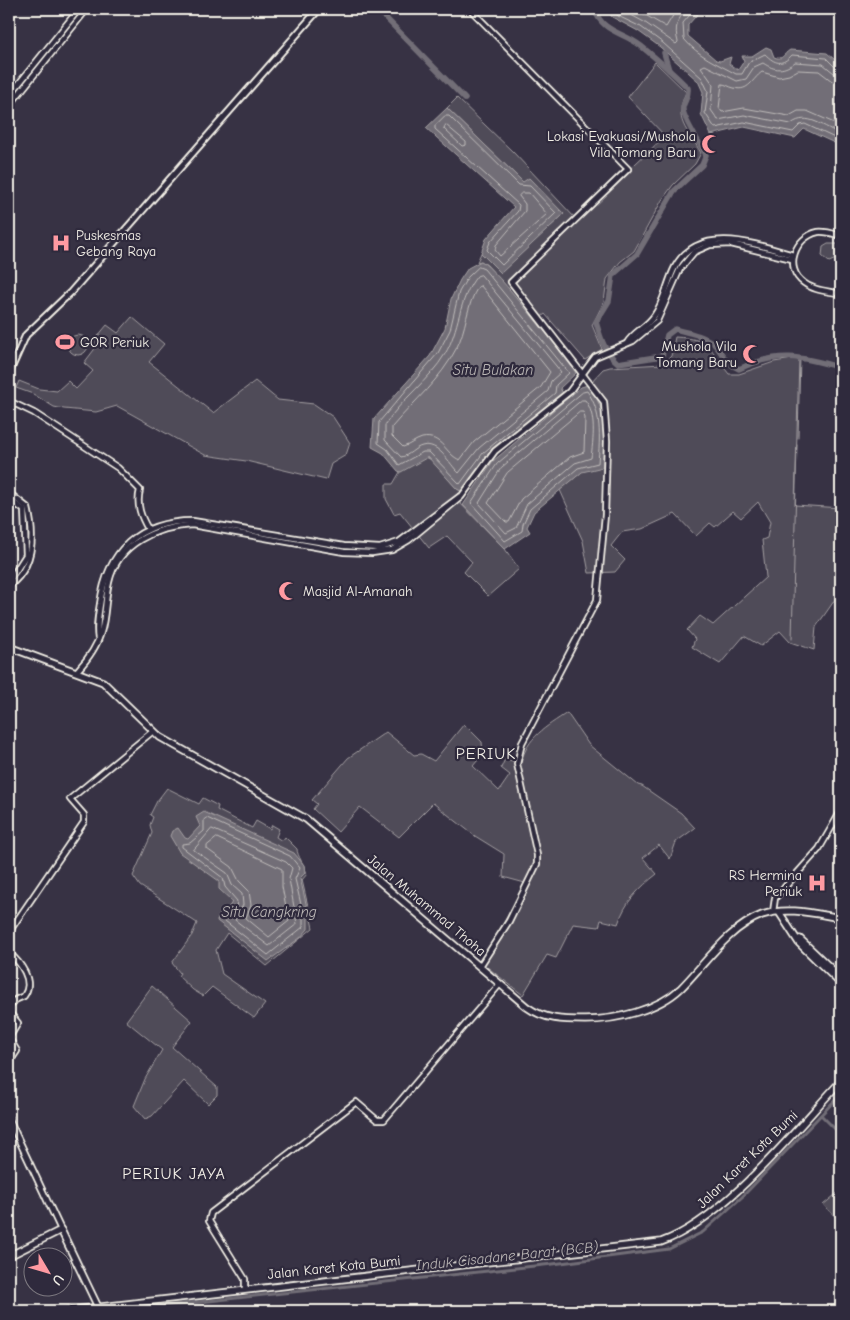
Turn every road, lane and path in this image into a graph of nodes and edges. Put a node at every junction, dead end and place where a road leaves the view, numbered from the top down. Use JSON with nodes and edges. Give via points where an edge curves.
{"nodes":[{"id":1,"x":79,"y":9,"type":"edge"},
{"id":2,"x":87,"y":9,"type":"edge"},
{"id":3,"x":314,"y":9,"type":"edge"},
{"id":4,"x":319,"y":9,"type":"edge"},
{"id":5,"x":470,"y":9,"type":"edge"},
{"id":6,"x":77,"y":16,"type":"junction"},
{"id":7,"x":9,"y":96,"type":"edge"},
{"id":8,"x":9,"y":106,"type":"edge"},
{"id":9,"x":197,"y":147,"type":"junction"},
{"id":10,"x":841,"y":236,"type":"edge"},
{"id":11,"x":793,"y":257,"type":"junction"},
{"id":12,"x":841,"y":294,"type":"edge"},
{"id":13,"x":9,"y":372,"type":"edge"},
{"id":14,"x":582,"y":374,"type":"junction"},
{"id":15,"x":9,"y":401,"type":"edge"},
{"id":16,"x":9,"y":493,"type":"edge"},
{"id":17,"x":9,"y":499,"type":"edge"},
{"id":18,"x":149,"y":531,"type":"junction"},
{"id":19,"x":9,"y":585,"type":"edge"},
{"id":20,"x":9,"y":647,"type":"edge"},
{"id":21,"x":77,"y":671,"type":"junction"},
{"id":22,"x":152,"y":732,"type":"junction"},
{"id":23,"x":841,"y":811,"type":"edge"},
{"id":24,"x":779,"y":912,"type":"junction"},
{"id":25,"x":841,"y":918,"type":"edge"},
{"id":26,"x":9,"y":932,"type":"edge"},
{"id":27,"x":9,"y":953,"type":"edge"},
{"id":28,"x":480,"y":966,"type":"junction"},
{"id":29,"x":840,"y":980,"type":"edge"},
{"id":30,"x":500,"y":984,"type":"junction"},
{"id":31,"x":9,"y":1008,"type":"edge"},
{"id":32,"x":9,"y":1012,"type":"edge"},
{"id":33,"x":9,"y":1063,"type":"edge"},
{"id":34,"x":840,"y":1086,"type":"edge"},
{"id":35,"x":9,"y":1119,"type":"edge"},
{"id":36,"x":61,"y":1230,"type":"junction"},
{"id":37,"x":9,"y":1256,"type":"edge"},
{"id":38,"x":245,"y":1290,"type":"junction"},
{"id":39,"x":98,"y":1307,"type":"junction"},
{"id":40,"x":66,"y":1311,"type":"edge"}],
"edges":[{"from":1,"to":6,"type":"street"},
{"from":2,"to":6,"type":"street"},
{"from":3,"to":9,"type":"main road"},
{"from":4,"to":9,"type":"main road"},
{"from":5,"to":14,"type":"street","via":[[627,167],[627,172],[511,282]]},
{"from":6,"to":7,"type":"street"},
{"from":6,"to":8,"type":"street"},
{"from":9,"to":13,"type":"main road","via":[[71,292],[31,329]]},
{"from":10,"to":11,"type":"street","via":[[820,232],[812,234],[801,241]]},
{"from":11,"to":12,"type":"street","via":[[795,272],[804,284]]},
{"from":11,"to":14,"type":"street","via":[[733,240],[699,243],[675,268],[654,316],[627,343],[589,363]]},
{"from":14,"to":18,"type":"street","via":[[569,392],[495,451],[462,496],[391,548],[372,554],[344,552],[192,525]]},
{"from":14,"to":28,"type":"street","via":[[604,402],[606,410],[605,515],[598,596],[522,743],[517,764],[537,864],[509,921]]},
{"from":15,"to":18,"type":"street","via":[[34,412],[118,468],[140,490],[140,514]]},
{"from":16,"to":19,"type":"street","via":[[28,508],[31,554]]},
{"from":17,"to":19,"type":"street","via":[[24,510],[26,555]]},
{"from":18,"to":21,"type":"street","via":[[116,566],[109,580],[102,632],[92,654]]},
{"from":20,"to":21,"type":"main road","name":"Jalan Muhammad Thoha"},
{"from":21,"to":22,"type":"main road","name":"Jalan Muhammad Thoha","via":[[103,682]]},
{"from":22,"to":26,"type":"street","via":[[70,799],[84,815],[84,822]]},
{"from":22,"to":28,"type":"main road","name":"Jalan Muhammad Thoha","via":[[306,819]]},
{"from":23,"to":24,"type":"street","via":[[820,849],[775,898]]},
{"from":24,"to":25,"type":"main road","name":"Jalan Muhammad Thoha"},
{"from":24,"to":29,"type":"main road","via":[[800,942]]},
{"from":24,"to":30,"type":"main road","name":"Jalan Muhammad Thoha","via":[[761,915],[738,929],[671,996],[628,1014],[592,1020],[547,1017],[527,1007]]},
{"from":27,"to":31,"type":"street","via":[[23,967],[28,989]]},
{"from":28,"to":30,"type":"main road","name":"Jalan Muhammad Thoha"},
{"from":30,"to":38,"type":"street","via":[[384,1120],[377,1120],[356,1102],[211,1213],[209,1221],[245,1279]]},
{"from":32,"to":33,"type":"street","via":[[18,1023],[9,1038],[17,1052]]},
{"from":34,"to":38,"type":"main road","name":"Jalan Karet Kota Bumi","via":[[715,1211],[681,1234],[661,1242]]},
{"from":35,"to":36,"type":"street"},
{"from":36,"to":37,"type":"main road"},
{"from":36,"to":39,"type":"main road"},
{"from":38,"to":39,"type":"main road","name":"Jalan Karet Kota Bumi"},
{"from":39,"to":40,"type":"main road","name":"Jalan Karet Kota Bumi"}]}
